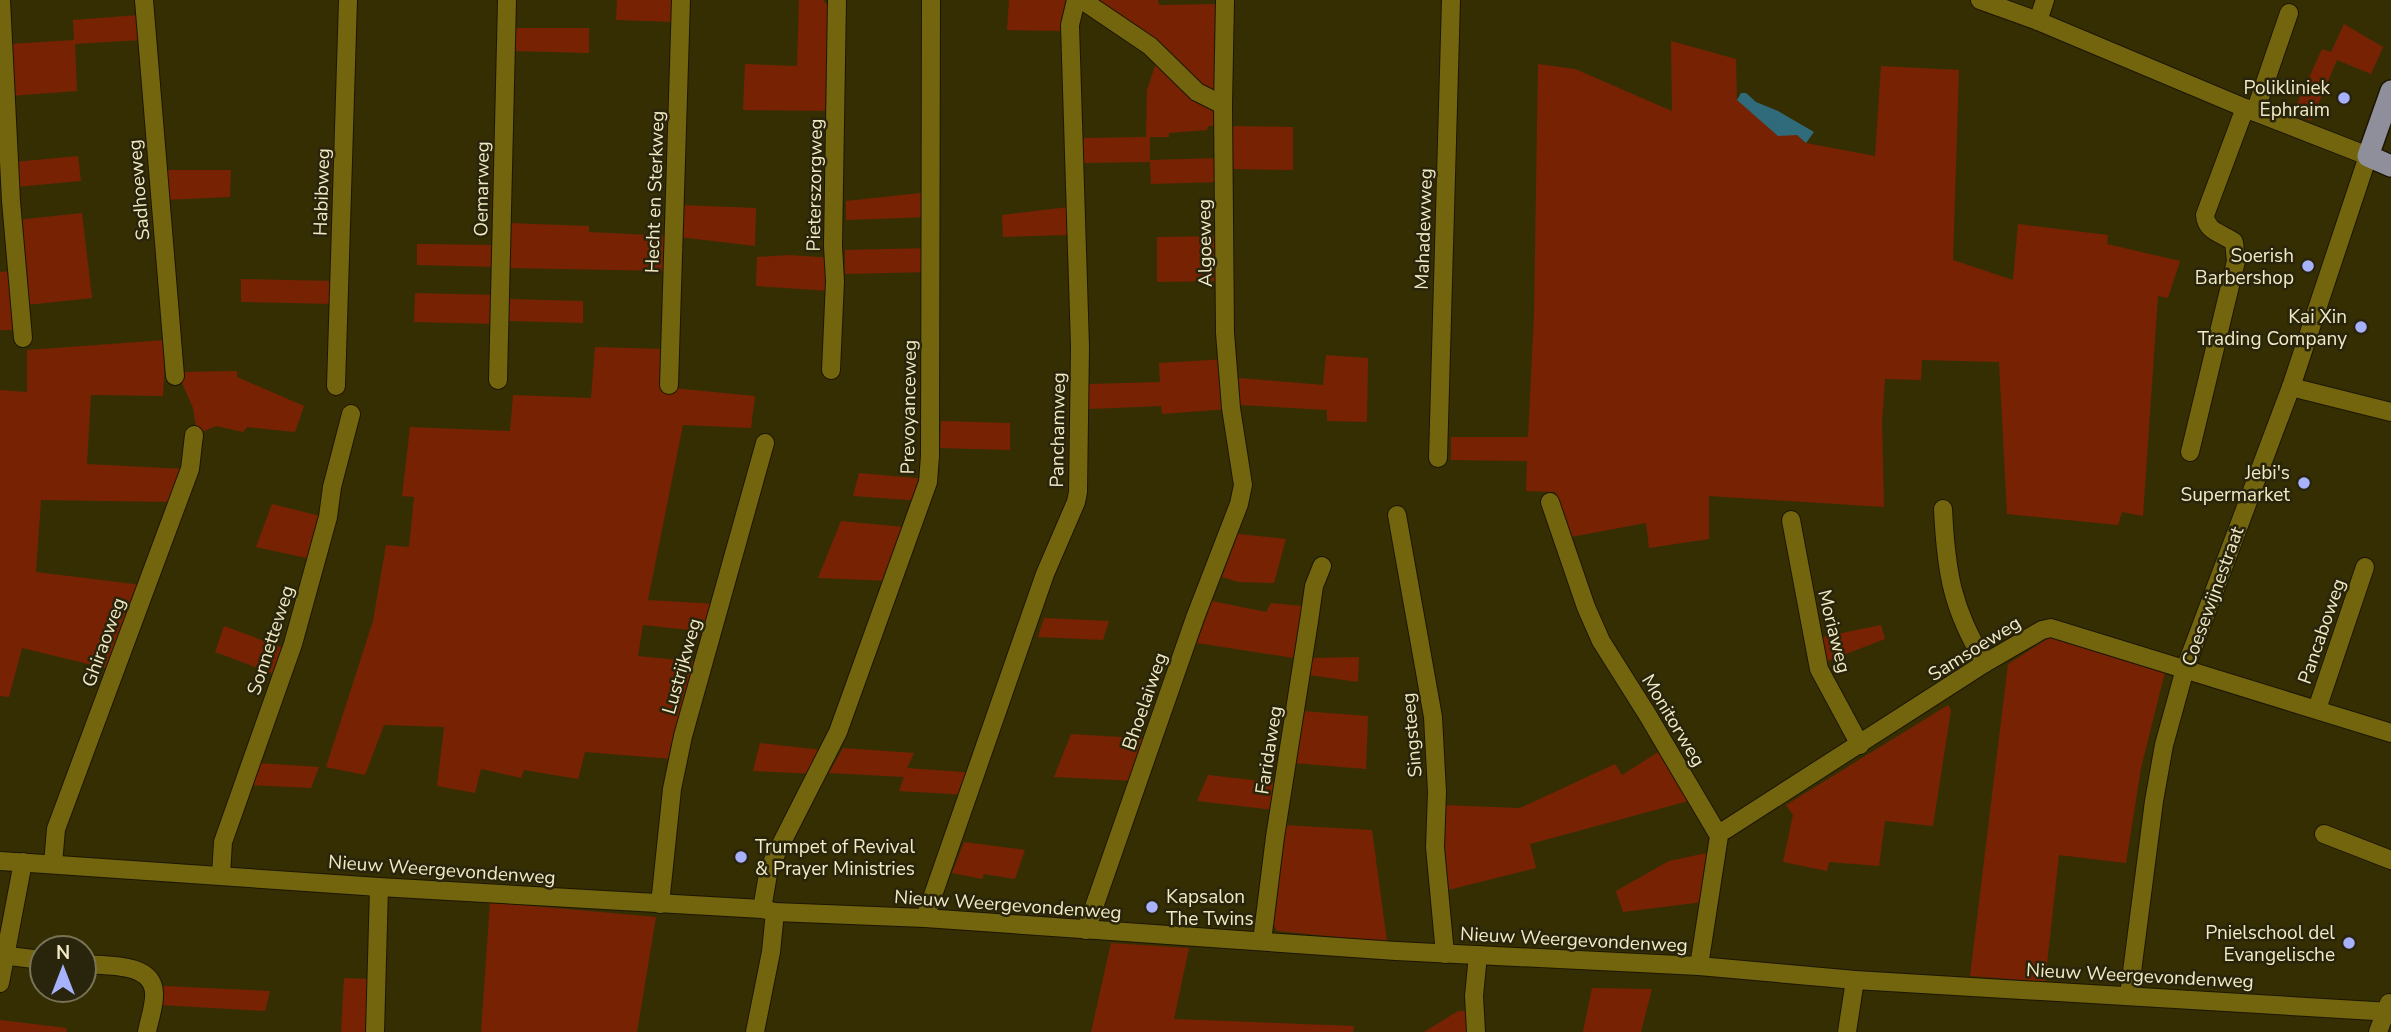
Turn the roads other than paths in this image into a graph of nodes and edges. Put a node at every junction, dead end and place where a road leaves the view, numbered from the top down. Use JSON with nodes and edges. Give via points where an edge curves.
{"nodes":[{"id":1,"x":1,"y":0,"type":"edge"},
{"id":2,"x":144,"y":0,"type":"edge"},
{"id":3,"x":348,"y":0,"type":"edge"},
{"id":4,"x":507,"y":0,"type":"edge"},
{"id":5,"x":681,"y":0,"type":"edge"},
{"id":6,"x":838,"y":0,"type":"edge"},
{"id":7,"x":931,"y":0,"type":"edge"},
{"id":8,"x":1076,"y":0,"type":"edge"},
{"id":9,"x":1082,"y":0,"type":"edge"},
{"id":10,"x":1225,"y":0,"type":"edge"},
{"id":11,"x":1451,"y":0,"type":"edge"},
{"id":12,"x":1980,"y":0,"type":"edge"},
{"id":13,"x":2045,"y":0,"type":"edge"},
{"id":14,"x":2289,"y":13,"type":"dead end"},
{"id":15,"x":2038,"y":21,"type":"junction"},
{"id":16,"x":2391,"y":91,"type":"edge"},
{"id":17,"x":1223,"y":105,"type":"junction"},
{"id":18,"x":2250,"y":110,"type":"junction"},
{"id":19,"x":2368,"y":156,"type":"junction"},
{"id":20,"x":2391,"y":166,"type":"edge"},
{"id":21,"x":23,"y":338,"type":"dead end"},
{"id":22,"x":831,"y":370,"type":"dead end"},
{"id":23,"x":175,"y":376,"type":"dead end"},
{"id":24,"x":498,"y":380,"type":"dead end"},
{"id":25,"x":669,"y":385,"type":"dead end"},
{"id":26,"x":336,"y":386,"type":"dead end"},
{"id":27,"x":2291,"y":387,"type":"junction"},
{"id":28,"x":2391,"y":412,"type":"edge"},
{"id":29,"x":351,"y":414,"type":"dead end"},
{"id":30,"x":194,"y":435,"type":"dead end"},
{"id":31,"x":765,"y":443,"type":"dead end"},
{"id":32,"x":2190,"y":452,"type":"dead end"},
{"id":33,"x":1438,"y":458,"type":"dead end"},
{"id":34,"x":1243,"y":485,"type":"joint"},
{"id":35,"x":1550,"y":502,"type":"dead end"},
{"id":36,"x":1943,"y":509,"type":"dead end"},
{"id":37,"x":1397,"y":515,"type":"dead end"},
{"id":38,"x":1790,"y":520,"type":"dead end"},
{"id":39,"x":1322,"y":566,"type":"dead end"},
{"id":40,"x":2365,"y":567,"type":"dead end"},
{"id":41,"x":1985,"y":663,"type":"junction"},
{"id":42,"x":2185,"y":669,"type":"junction"},
{"id":43,"x":2317,"y":709,"type":"junction"},
{"id":44,"x":2391,"y":733,"type":"edge"},
{"id":45,"x":1860,"y":745,"type":"junction"},
{"id":46,"x":1725,"y":830,"type":"dead end"},
{"id":47,"x":2324,"y":834,"type":"dead end"},
{"id":48,"x":2391,"y":860,"type":"edge"},
{"id":49,"x":0,"y":861,"type":"edge"},
{"id":50,"x":23,"y":862,"type":"junction"},
{"id":51,"x":53,"y":864,"type":"junction"},
{"id":52,"x":221,"y":876,"type":"junction"},
{"id":53,"x":379,"y":887,"type":"junction"},
{"id":54,"x":660,"y":904,"type":"junction"},
{"id":55,"x":768,"y":910,"type":"junction"},
{"id":56,"x":925,"y":918,"type":"junction"},
{"id":57,"x":1086,"y":930,"type":"junction"},
{"id":58,"x":1262,"y":942,"type":"junction"},
{"id":59,"x":1445,"y":954,"type":"junction"},
{"id":60,"x":3,"y":955,"type":"edge"},
{"id":61,"x":1478,"y":955,"type":"junction"},
{"id":62,"x":28,"y":958,"type":"edge"},
{"id":63,"x":98,"y":966,"type":"edge"},
{"id":64,"x":1699,"y":966,"type":"junction"},
{"id":65,"x":1855,"y":980,"type":"junction"},
{"id":66,"x":0,"y":983,"type":"edge"},
{"id":67,"x":2129,"y":995,"type":"junction"},
{"id":68,"x":2389,"y":1008,"type":"edge"},
{"id":69,"x":147,"y":1032,"type":"edge"},
{"id":70,"x":375,"y":1032,"type":"edge"},
{"id":71,"x":755,"y":1032,"type":"edge"},
{"id":72,"x":1476,"y":1032,"type":"edge"},
{"id":73,"x":1847,"y":1032,"type":"edge"},
{"id":74,"x":2378,"y":1032,"type":"edge"}],
"edges":[{"from":1,"to":21,"type":"street"},
{"from":2,"to":23,"type":"street","name":"Sadhoeweg"},
{"from":3,"to":26,"type":"street","name":"Habibweg"},
{"from":4,"to":24,"type":"street","name":"Oemarweg"},
{"from":5,"to":25,"type":"street","name":"Hecht en Sterkweg"},
{"from":6,"to":22,"type":"street","name":"Pieterszorgweg"},
{"from":7,"to":55,"type":"street","name":"Prevoyanceweg","via":[[928,482],[838,732],[768,874]]},
{"from":8,"to":56,"type":"street","name":"Panchamweg","via":[[1070,25],[1080,347],[1078,492]]},
{"from":9,"to":17,"type":"street","via":[[1150,46],[1197,92]]},
{"from":10,"to":17,"type":"street","name":"Algoeweg"},
{"from":11,"to":33,"type":"street","name":"Mahadewweg"},
{"from":12,"to":15,"type":"street"},
{"from":13,"to":15,"type":"street"},
{"from":14,"to":18,"type":"street"},
{"from":15,"to":18,"type":"street"},
{"from":16,"to":19,"type":"main road","name":"Coesewijnestraat"},
{"from":17,"to":34,"type":"street","name":"Algoeweg","via":[[1225,332]]},
{"from":18,"to":19,"type":"street"},
{"from":18,"to":32,"type":"street","via":[[2205,215],[2211,230],[2234,242],[2236,261]]},
{"from":19,"to":20,"type":"main road"},
{"from":19,"to":27,"type":"street","name":"Coesewijnestraat"},
{"from":27,"to":28,"type":"street"},
{"from":27,"to":42,"type":"street","name":"Coesewijnestraat"},
{"from":29,"to":52,"type":"street","name":"Sonnetteweg","via":[[293,644],[223,842]]},
{"from":30,"to":51,"type":"street","name":"Ghiraoweg","via":[[190,469],[56,829]]},
{"from":31,"to":54,"type":"street","name":"Lustrijkweg","via":[[682,736]]},
{"from":34,"to":57,"type":"street","name":"Bhoelaiweg"},
{"from":35,"to":64,"type":"street","name":"Monitorweg","via":[[1601,641],[1719,836]]},
{"from":36,"to":41,"type":"street","via":[[1945,557],[1956,605]]},
{"from":37,"to":59,"type":"street","name":"Singsteeg","via":[[1433,717],[1435,847]]},
{"from":38,"to":45,"type":"street","name":"Moriaweg","via":[[1819,669]]},
{"from":39,"to":58,"type":"street","name":"Faridaweg","via":[[1314,586]]},
{"from":40,"to":43,"type":"street","name":"Pancaboweg"},
{"from":41,"to":42,"type":"street","name":"Samsoeweg","via":[[2051,628]]},
{"from":41,"to":45,"type":"street","name":"Samsoeweg"},
{"from":42,"to":43,"type":"street","name":"Samsoeweg"},
{"from":42,"to":67,"type":"street","name":"Coesewijnestraat","via":[[2154,801]]},
{"from":43,"to":44,"type":"street","name":"Samsoeweg"},
{"from":45,"to":46,"type":"street","name":"Samsoeweg"},
{"from":47,"to":48,"type":"street"},
{"from":49,"to":50,"type":"street","name":"Nieuw Weergevondenweg"},
{"from":50,"to":51,"type":"street","name":"Nieuw Weergevondenweg"},
{"from":50,"to":60,"type":"street"},
{"from":51,"to":52,"type":"street","name":"Nieuw Weergevondenweg"},
{"from":52,"to":53,"type":"street","name":"Nieuw Weergevondenweg"},
{"from":53,"to":54,"type":"street","name":"Nieuw Weergevondenweg"},
{"from":53,"to":70,"type":"street"},
{"from":54,"to":55,"type":"street","name":"Nieuw Weergevondenweg"},
{"from":55,"to":56,"type":"street","name":"Nieuw Weergevondenweg"},
{"from":55,"to":71,"type":"street","name":"Prevoyanceweg","via":[[771,952]]},
{"from":56,"to":57,"type":"street","name":"Nieuw Weergevondenweg"},
{"from":57,"to":58,"type":"street","name":"Nieuw Weergevondenweg"},
{"from":58,"to":59,"type":"street","name":"Nieuw Weergevondenweg"},
{"from":59,"to":61,"type":"street","name":"Nieuw Weergevondenweg"},
{"from":60,"to":62,"type":"street"},
{"from":60,"to":66,"type":"street"},
{"from":61,"to":64,"type":"street","name":"Nieuw Weergevondenweg"},
{"from":61,"to":72,"type":"street"},
{"from":63,"to":69,"type":"street","via":[[138,970],[150,979],[154,993]]},
{"from":64,"to":65,"type":"street","name":"Nieuw Weergevondenweg"},
{"from":65,"to":67,"type":"street","name":"Nieuw Weergevondenweg"},
{"from":65,"to":73,"type":"street"},
{"from":67,"to":68,"type":"street","name":"Nieuw Weergevondenweg"},
{"from":68,"to":74,"type":"street"}]}
